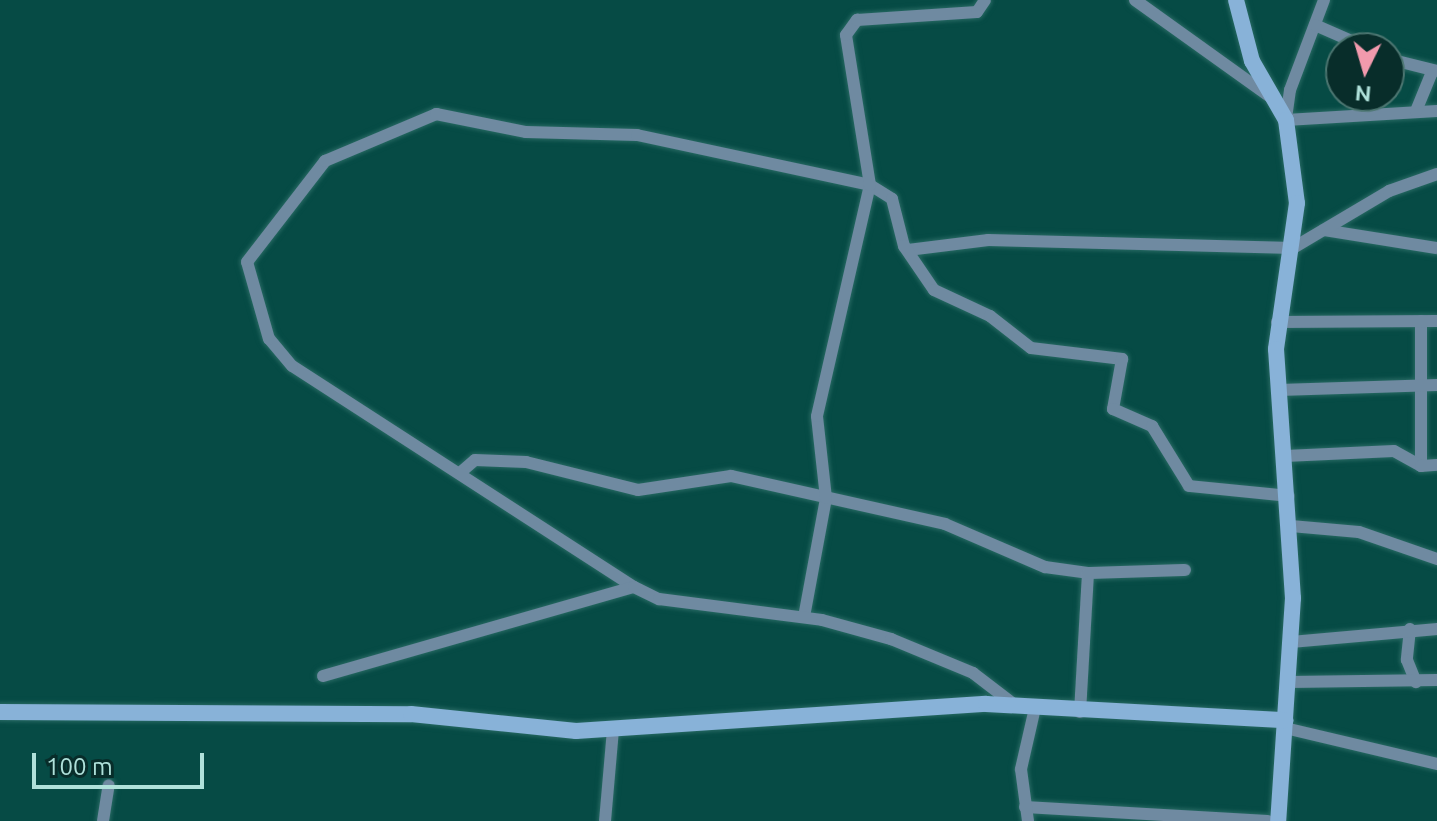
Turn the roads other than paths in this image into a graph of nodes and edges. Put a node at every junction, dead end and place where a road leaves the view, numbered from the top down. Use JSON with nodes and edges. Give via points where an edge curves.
{"nodes":[{"id":1,"x":985,"y":0,"type":"edge"},
{"id":2,"x":1135,"y":0,"type":"edge"},
{"id":3,"x":1236,"y":0,"type":"edge"},
{"id":4,"x":1324,"y":0,"type":"edge"},
{"id":5,"x":1315,"y":25,"type":"junction"},
{"id":6,"x":1331,"y":32,"type":"edge"},
{"id":7,"x":1405,"y":63,"type":"edge"},
{"id":8,"x":1435,"y":71,"type":"edge"},
{"id":9,"x":1278,"y":102,"type":"junction"},
{"id":10,"x":1416,"y":111,"type":"junction"},
{"id":11,"x":1437,"y":111,"type":"edge"},
{"id":12,"x":1286,"y":120,"type":"junction"},
{"id":13,"x":1437,"y":174,"type":"edge"},
{"id":14,"x":870,"y":185,"type":"junction"},
{"id":15,"x":1324,"y":230,"type":"junction"},
{"id":16,"x":1293,"y":248,"type":"junction"},
{"id":17,"x":1437,"y":248,"type":"edge"},
{"id":18,"x":908,"y":250,"type":"junction"},
{"id":19,"x":1421,"y":321,"type":"junction"},
{"id":20,"x":1437,"y":321,"type":"edge"},
{"id":21,"x":1277,"y":322,"type":"junction"},
{"id":22,"x":1421,"y":385,"type":"junction"},
{"id":23,"x":1437,"y":385,"type":"edge"},
{"id":24,"x":1279,"y":390,"type":"junction"},
{"id":25,"x":1285,"y":456,"type":"junction"},
{"id":26,"x":1437,"y":465,"type":"edge"},
{"id":27,"x":1421,"y":466,"type":"junction"},
{"id":28,"x":461,"y":472,"type":"junction"},
{"id":29,"x":1289,"y":496,"type":"junction"},
{"id":30,"x":826,"y":498,"type":"junction"},
{"id":31,"x":1291,"y":526,"type":"junction"},
{"id":32,"x":1437,"y":559,"type":"edge"},
{"id":33,"x":1185,"y":570,"type":"dead end"},
{"id":34,"x":1088,"y":573,"type":"junction"},
{"id":35,"x":634,"y":587,"type":"junction"},
{"id":36,"x":804,"y":617,"type":"junction"},
{"id":37,"x":1410,"y":629,"type":"junction"},
{"id":38,"x":1437,"y":629,"type":"edge"},
{"id":39,"x":1291,"y":642,"type":"junction"},
{"id":40,"x":323,"y":676,"type":"dead end"},
{"id":41,"x":1437,"y":680,"type":"edge"},
{"id":42,"x":1289,"y":682,"type":"junction"},
{"id":43,"x":1416,"y":682,"type":"junction"},
{"id":44,"x":1016,"y":706,"type":"junction"},
{"id":45,"x":1035,"y":708,"type":"junction"},
{"id":46,"x":0,"y":712,"type":"edge"},
{"id":47,"x":1080,"y":712,"type":"junction"},
{"id":48,"x":1285,"y":724,"type":"junction"},
{"id":49,"x":613,"y":730,"type":"junction"},
{"id":50,"x":1437,"y":764,"type":"edge"},
{"id":51,"x":109,"y":785,"type":"dead end"},
{"id":52,"x":1025,"y":807,"type":"junction"},
{"id":53,"x":103,"y":821,"type":"edge"},
{"id":54,"x":605,"y":821,"type":"edge"},
{"id":55,"x":1028,"y":821,"type":"edge"},
{"id":56,"x":1268,"y":821,"type":"edge"},
{"id":57,"x":1278,"y":821,"type":"edge"}],
"edges":[{"from":1,"to":14,"type":"street","via":[[977,12],[857,20],[846,35]]},
{"from":2,"to":9,"type":"street"},
{"from":3,"to":9,"type":"main road","via":[[1252,61]]},
{"from":4,"to":5,"type":"street"},
{"from":5,"to":6,"type":"street"},
{"from":5,"to":12,"type":"street"},
{"from":7,"to":8,"type":"street"},
{"from":8,"to":10,"type":"street"},
{"from":9,"to":12,"type":"main road"},
{"from":10,"to":11,"type":"street"},
{"from":10,"to":12,"type":"street"},
{"from":12,"to":16,"type":"main road","via":[[1297,203]]},
{"from":13,"to":15,"type":"street","via":[[1389,191]]},
{"from":14,"to":18,"type":"street","via":[[892,199]]},
{"from":14,"to":28,"type":"street","via":[[637,135],[526,132],[436,114],[325,161],[247,262],[269,339],[292,366]]},
{"from":14,"to":30,"type":"street","via":[[817,416]]},
{"from":15,"to":16,"type":"street"},
{"from":15,"to":17,"type":"street"},
{"from":16,"to":18,"type":"street","via":[[988,240]]},
{"from":16,"to":21,"type":"main road"},
{"from":18,"to":29,"type":"street","via":[[934,290],[990,316],[1031,348],[1122,359],[1113,409],[1152,426],[1189,486]]},
{"from":19,"to":20,"type":"street"},
{"from":19,"to":21,"type":"street"},
{"from":19,"to":22,"type":"street"},
{"from":21,"to":24,"type":"main road"},
{"from":22,"to":23,"type":"street"},
{"from":22,"to":24,"type":"street"},
{"from":22,"to":27,"type":"street"},
{"from":24,"to":25,"type":"main road"},
{"from":25,"to":27,"type":"street","via":[[1394,451]]},
{"from":25,"to":29,"type":"main road"},
{"from":26,"to":27,"type":"street"},
{"from":28,"to":30,"type":"street","via":[[475,460],[526,462],[638,490],[731,476]]},
{"from":28,"to":35,"type":"street"},
{"from":29,"to":31,"type":"main road"},
{"from":30,"to":34,"type":"street","via":[[945,524],[1045,567]]},
{"from":30,"to":36,"type":"street"},
{"from":31,"to":32,"type":"street","via":[[1359,532]]},
{"from":31,"to":39,"type":"main road"},
{"from":33,"to":34,"type":"street"},
{"from":34,"to":47,"type":"street"},
{"from":35,"to":36,"type":"street","via":[[659,599]]},
{"from":35,"to":40,"type":"street"},
{"from":36,"to":44,"type":"street","via":[[926,651],[973,673]]},
{"from":37,"to":38,"type":"street"},
{"from":37,"to":39,"type":"street"},
{"from":37,"to":43,"type":"street","via":[[1407,660]]},
{"from":39,"to":42,"type":"main road"},
{"from":41,"to":43,"type":"street"},
{"from":42,"to":43,"type":"street","via":[[1345,676]]},
{"from":42,"to":48,"type":"main road"},
{"from":44,"to":45,"type":"main road"},
{"from":44,"to":49,"type":"main road"},
{"from":45,"to":47,"type":"main road"},
{"from":45,"to":52,"type":"street","via":[[1021,769]]},
{"from":46,"to":49,"type":"main road","via":[[315,711]]},
{"from":47,"to":48,"type":"main road"},
{"from":48,"to":50,"type":"street"},
{"from":48,"to":57,"type":"main road"},
{"from":49,"to":54,"type":"street"},
{"from":51,"to":53,"type":"street"},
{"from":52,"to":55,"type":"street"},
{"from":52,"to":56,"type":"street"}]}
